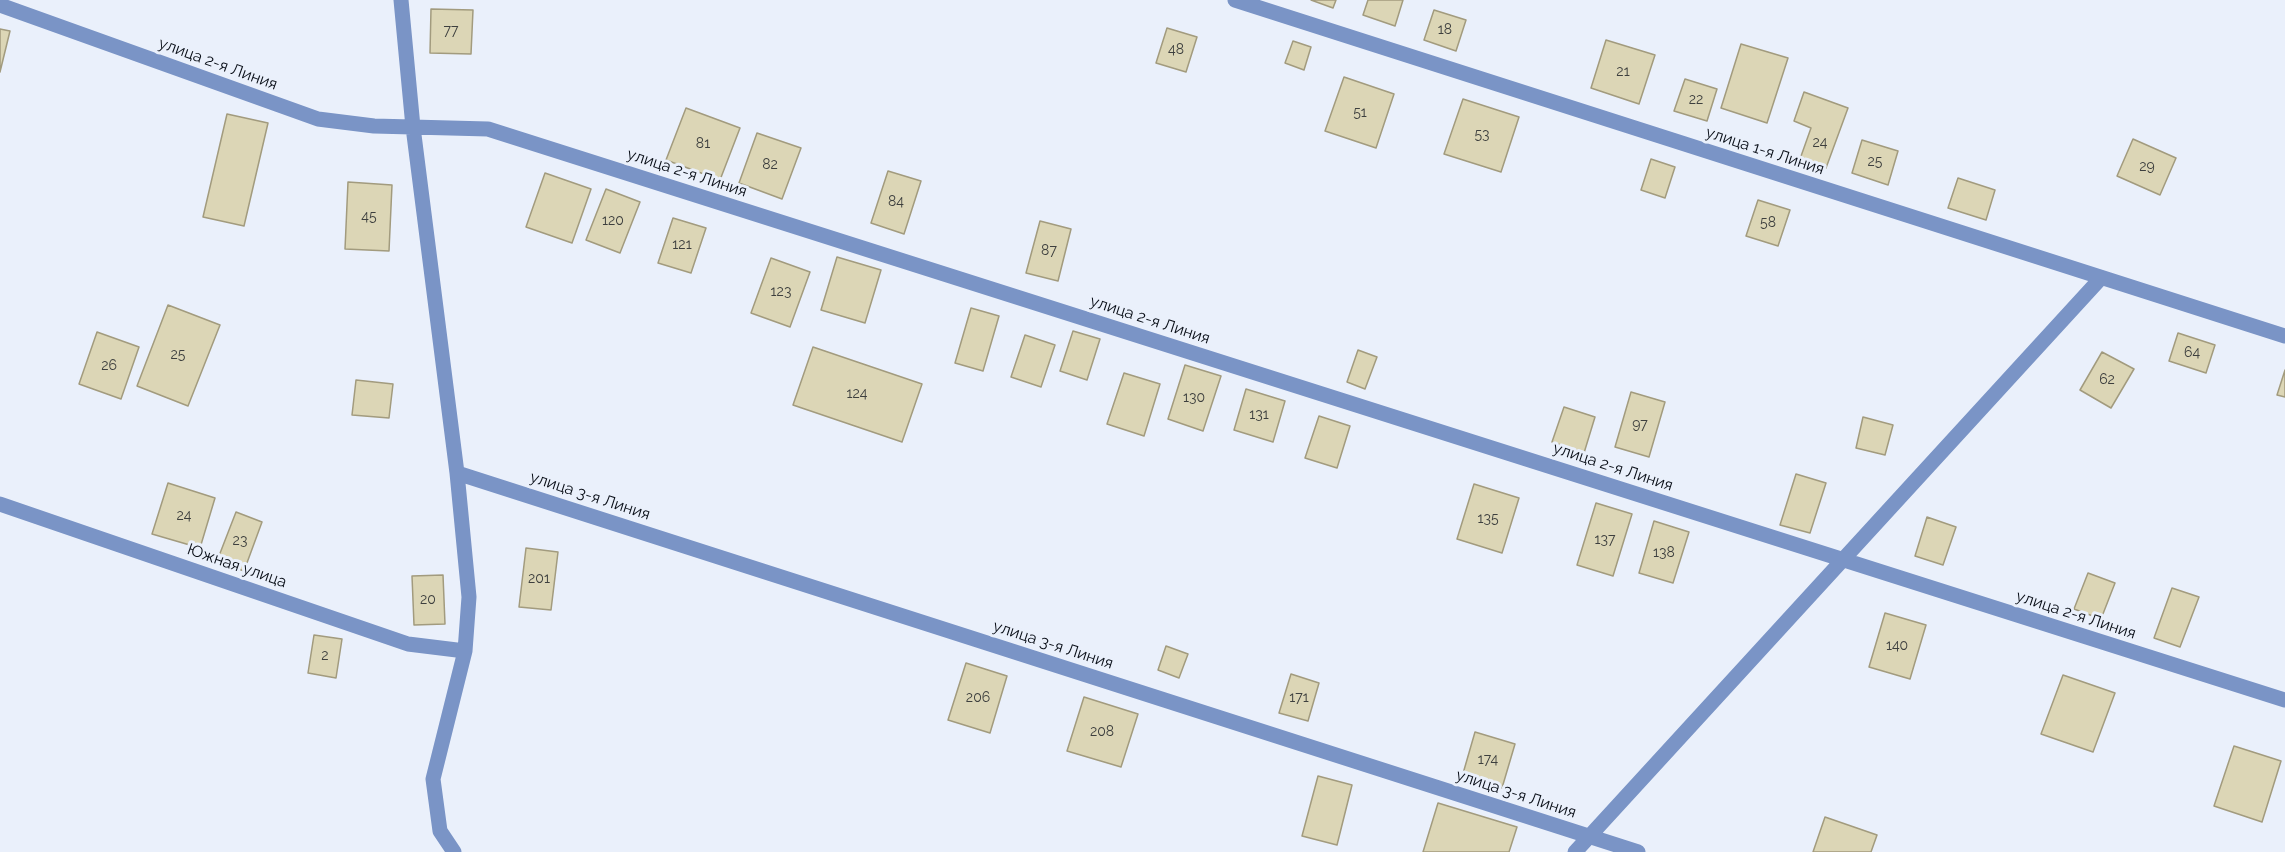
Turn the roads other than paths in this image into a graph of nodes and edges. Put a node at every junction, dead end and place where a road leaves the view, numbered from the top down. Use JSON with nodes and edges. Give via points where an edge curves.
{"nodes":[{"id":1,"x":401,"y":0,"type":"edge"},
{"id":2,"x":1235,"y":0,"type":"edge"},
{"id":3,"x":0,"y":5,"type":"edge"},
{"id":4,"x":413,"y":127,"type":"junction"},
{"id":5,"x":2101,"y":278,"type":"junction"},
{"id":6,"x":2285,"y":336,"type":"edge"},
{"id":7,"x":457,"y":473,"type":"junction"},
{"id":8,"x":0,"y":504,"type":"edge"},
{"id":9,"x":1843,"y":560,"type":"junction"},
{"id":10,"x":465,"y":651,"type":"junction"},
{"id":11,"x":2285,"y":700,"type":"edge"},
{"id":12,"x":1589,"y":837,"type":"junction"},
{"id":13,"x":454,"y":852,"type":"edge"},
{"id":14,"x":1575,"y":852,"type":"edge"},
{"id":15,"x":1638,"y":852,"type":"edge"}],
"edges":[{"from":1,"to":4,"type":"street"},
{"from":2,"to":5,"type":"street","name":"улица 1-я Линия"},
{"from":3,"to":4,"type":"street","name":"улица 2-я Линия","via":[[318,119]]},
{"from":4,"to":7,"type":"street"},
{"from":4,"to":9,"type":"street","name":"улица 2-я Линия","via":[[488,129]]},
{"from":5,"to":6,"type":"street","name":"улица 1-я Линия"},
{"from":5,"to":9,"type":"street"},
{"from":7,"to":10,"type":"street","via":[[469,597]]},
{"from":7,"to":12,"type":"street","name":"улица 3-я Линия"},
{"from":8,"to":10,"type":"street","name":"Южная улица","via":[[408,644]]},
{"from":9,"to":11,"type":"street","name":"улица 2-я Линия"},
{"from":9,"to":12,"type":"street"},
{"from":10,"to":13,"type":"street","via":[[434,779],[440,831]]},
{"from":12,"to":14,"type":"street"},
{"from":12,"to":15,"type":"street","name":"улица 3-я Линия"}]}
